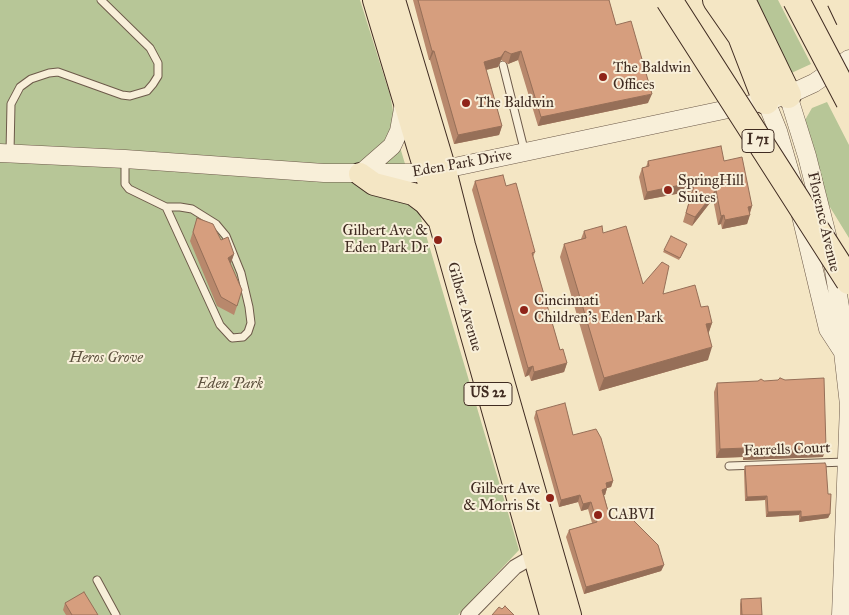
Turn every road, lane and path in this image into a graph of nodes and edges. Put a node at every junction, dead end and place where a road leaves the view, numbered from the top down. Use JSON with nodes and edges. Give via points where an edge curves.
{"nodes":[{"id":1,"x":100,"y":0,"type":"edge"},
{"id":2,"x":374,"y":0,"type":"edge"},
{"id":3,"x":394,"y":0,"type":"edge"},
{"id":4,"x":669,"y":0,"type":"edge"},
{"id":5,"x":716,"y":0,"type":"edge"},
{"id":6,"x":742,"y":0,"type":"edge"},
{"id":7,"x":796,"y":0,"type":"edge"},
{"id":8,"x":829,"y":0,"type":"edge"},
{"id":9,"x":840,"y":0,"type":"edge"},
{"id":10,"x":849,"y":6,"type":"edge"},
{"id":11,"x":849,"y":20,"type":"edge"},
{"id":12,"x":849,"y":35,"type":"edge"},
{"id":13,"x":849,"y":59,"type":"edge"},
{"id":14,"x":503,"y":65,"type":"edge"},
{"id":15,"x":777,"y":98,"type":"junction"},
{"id":16,"x":404,"y":100,"type":"junction"},
{"id":17,"x":849,"y":101,"type":"edge"},
{"id":18,"x":4,"y":152,"type":"edge"},
{"id":19,"x":525,"y":153,"type":"junction"},
{"id":20,"x":125,"y":159,"type":"junction"},
{"id":21,"x":436,"y":171,"type":"junction"},
{"id":22,"x":360,"y":174,"type":"junction"},
{"id":23,"x":166,"y":207,"type":"junction"},
{"id":24,"x":438,"y":219,"type":"junction"},
{"id":25,"x":849,"y":282,"type":"edge"},
{"id":26,"x":846,"y":462,"type":"junction"},
{"id":27,"x":729,"y":466,"type":"dead end"},
{"id":28,"x":542,"y":552,"type":"junction"},
{"id":29,"x":97,"y":580,"type":"dead end"},
{"id":30,"x":116,"y":615,"type":"edge"},
{"id":31,"x":468,"y":615,"type":"edge"},
{"id":32,"x":551,"y":615,"type":"edge"},
{"id":33,"x":570,"y":615,"type":"edge"},
{"id":34,"x":841,"y":615,"type":"edge"}],
"edges":[{"from":1,"to":18,"type":"lane","via":[[154,52],[159,70],[153,84],[147,91],[130,96],[58,72],[31,79],[20,87],[11,104]]},
{"from":2,"to":16,"type":"main road","name":"Gilbert Avenue","number":"US 22"},
{"from":3,"to":21,"type":"main road","name":"Gilbert Avenue","number":"US 22"},
{"from":4,"to":25,"type":"highway","number":"I 71","bridge":true},
{"from":5,"to":15,"type":"highway"},
{"from":6,"to":15,"type":"highway"},
{"from":7,"to":17,"type":"highway","bridge":true},
{"from":8,"to":12,"type":"highway"},
{"from":9,"to":10,"type":"main road"},
{"from":9,"to":11,"type":"highway","bridge":true},
{"from":13,"to":15,"type":"street","name":"Eden Park Drive","via":[[814,83]]},
{"from":14,"to":19,"type":"lane"},
{"from":15,"to":19,"type":"street","name":"Eden Park Drive"},
{"from":15,"to":26,"type":"street","name":"Florence Avenue","via":[[826,228],[843,325],[849,405]]},
{"from":16,"to":21,"type":"main road","name":"Gilbert Avenue","number":"US 22"},
{"from":16,"to":22,"type":"street","via":[[394,142]]},
{"from":18,"to":20,"type":"street","name":"Eden Park Drive"},
{"from":19,"to":21,"type":"street","name":"Eden Park Drive"},
{"from":20,"to":22,"type":"street","name":"Eden Park Drive"},
{"from":20,"to":23,"type":"lane","via":[[127,187]]},
{"from":21,"to":22,"type":"street","name":"Eden Park Drive"},
{"from":21,"to":24,"type":"main road","name":"Gilbert Avenue","number":"US 22"},
{"from":21,"to":28,"type":"main road","name":"Gilbert Avenue","number":"US 22","via":[[464,245]]},
{"from":22,"to":24,"type":"main road","via":[[374,184],[412,194],[425,203]]},
{"from":23,"to":23,"type":"lane","via":[[192,209],[216,224],[226,236],[248,299],[251,323],[243,337],[232,338],[220,325]]},
{"from":24,"to":28,"type":"main road","name":"Gilbert Avenue","number":"US 22"},
{"from":26,"to":27,"type":"lane","name":"Farrells Court"},
{"from":26,"to":34,"type":"street","name":"Florence Avenue"},
{"from":28,"to":31,"type":"street","via":[[515,567]]},
{"from":28,"to":32,"type":"main road","name":"Gilbert Avenue","number":"US 22"},
{"from":28,"to":33,"type":"main road","name":"Gilbert Avenue","number":"US 22"},
{"from":29,"to":30,"type":"lane"}]}
